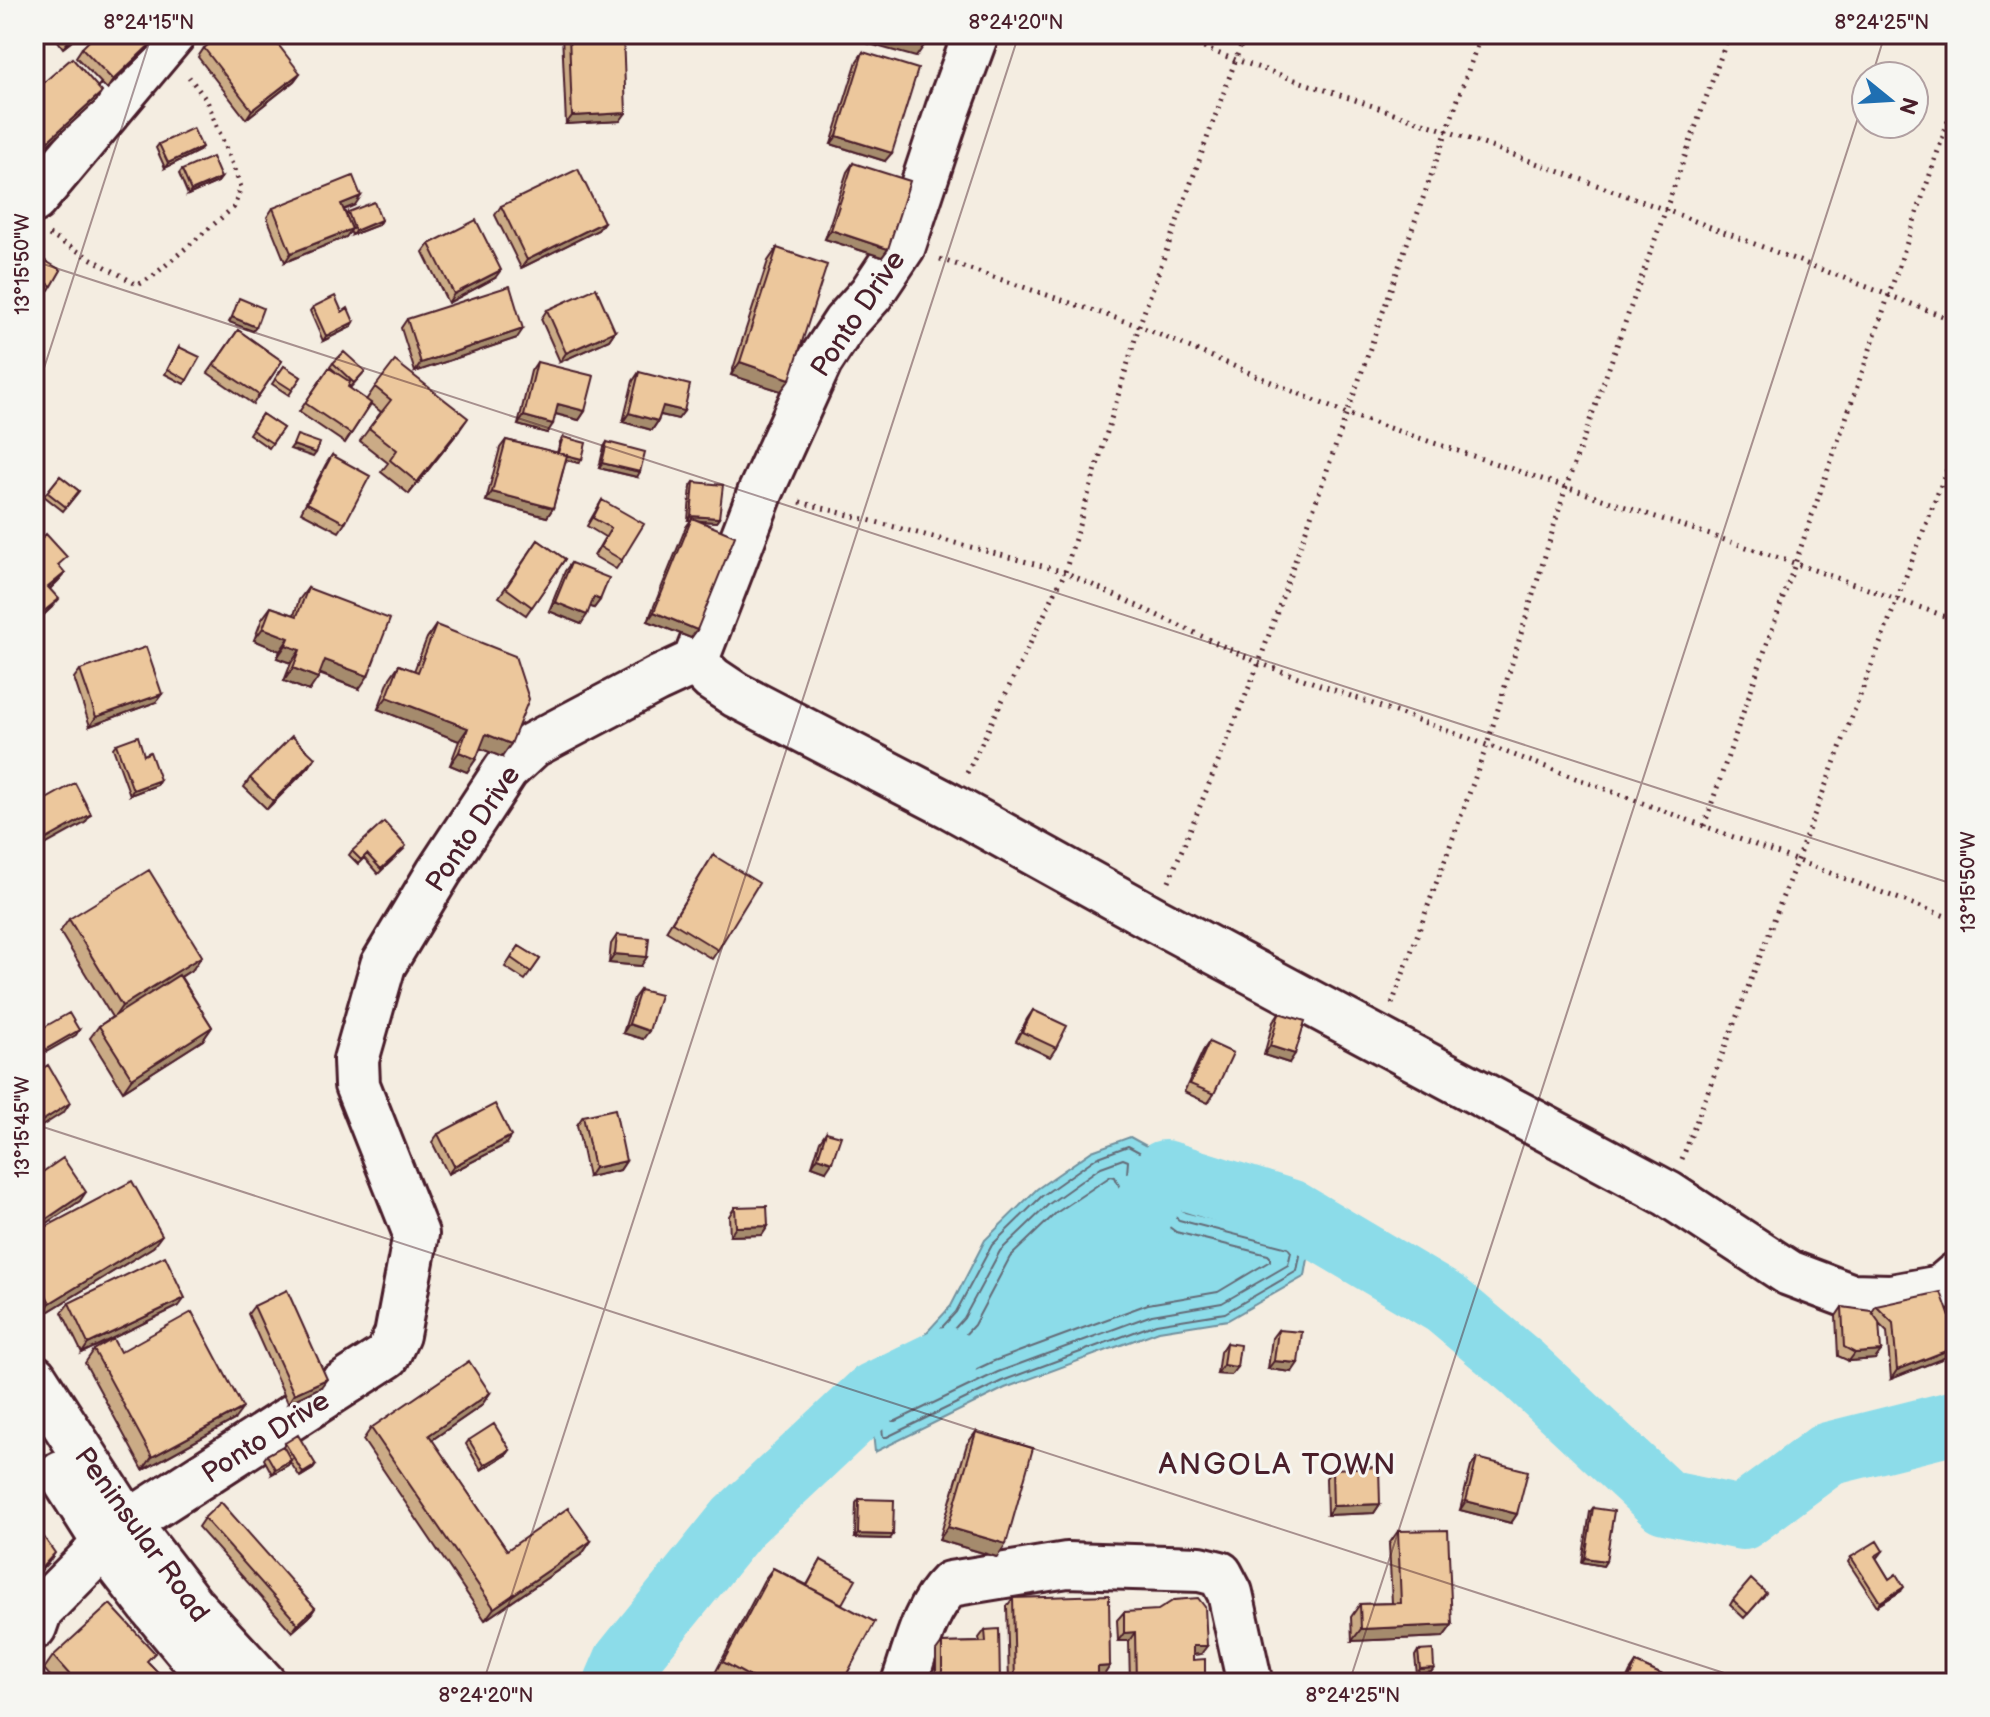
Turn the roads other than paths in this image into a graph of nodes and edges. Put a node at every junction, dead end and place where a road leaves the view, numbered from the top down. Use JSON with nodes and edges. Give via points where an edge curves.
{"nodes":[{"id":1,"x":976,"y":34,"type":"edge"},
{"id":2,"x":169,"y":39,"type":"edge"},
{"id":3,"x":40,"y":217,"type":"edge"},
{"id":4,"x":695,"y":662,"type":"junction"},
{"id":5,"x":1956,"y":1275,"type":"edge"},
{"id":6,"x":34,"y":1377,"type":"edge"},
{"id":7,"x":34,"y":1431,"type":"edge"},
{"id":8,"x":117,"y":1534,"type":"junction"},
{"id":9,"x":34,"y":1627,"type":"edge"},
{"id":10,"x":217,"y":1683,"type":"edge"},
{"id":11,"x":263,"y":1683,"type":"edge"},
{"id":12,"x":904,"y":1683,"type":"edge"},
{"id":13,"x":1248,"y":1683,"type":"edge"}],
"edges":[{"from":1,"to":4,"type":"street","name":"Ponto Drive","via":[[903,246],[820,361],[761,491]]},
{"from":2,"to":3,"type":"street"},
{"from":4,"to":5,"type":"street","via":[[736,695],[1668,1194],[1789,1273],[1850,1296],[1891,1297],[1941,1288]]},
{"from":4,"to":8,"type":"street","name":"Ponto Drive","via":[[533,745],[506,770],[383,965],[356,1060],[357,1085],[416,1234],[397,1335],[387,1356]]},
{"from":6,"to":8,"type":"street","name":"Peninsular Road"},
{"from":7,"to":8,"type":"street","name":"Peninsular Road"},
{"from":8,"to":9,"type":"street","name":"Ponto Drive","via":[[40,1610]]},
{"from":8,"to":10,"type":"street","name":"Peninsular Road","via":[[153,1609]]},
{"from":8,"to":11,"type":"street","name":"Peninsular Road"},
{"from":12,"to":13,"type":"street","via":[[931,1607],[950,1584],[1067,1565],[1220,1574],[1230,1593]]}]}
